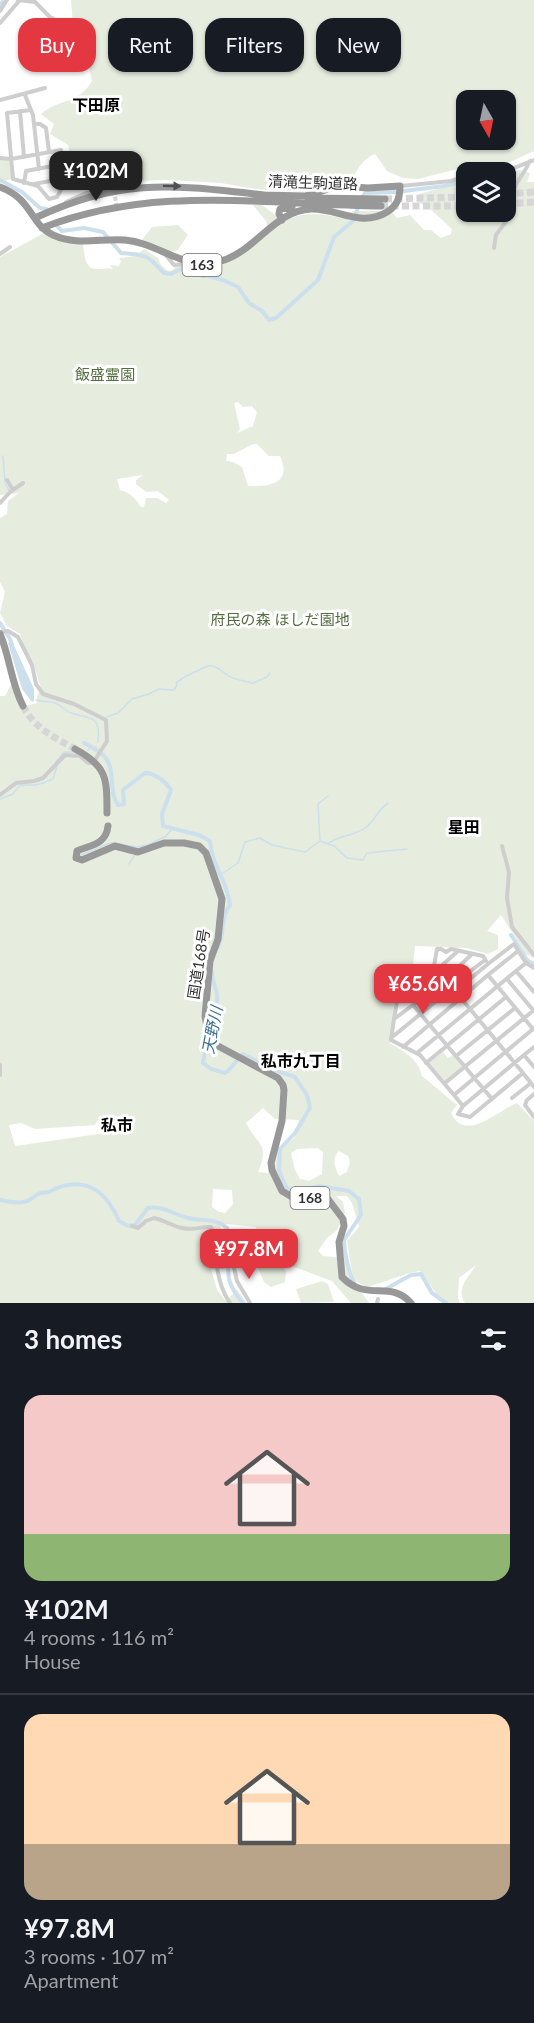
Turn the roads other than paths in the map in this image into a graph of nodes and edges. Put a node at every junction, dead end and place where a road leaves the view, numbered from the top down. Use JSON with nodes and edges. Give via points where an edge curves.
{"nodes":[{"id":1,"x":7,"y":0,"type":"edge"},
{"id":2,"x":19,"y":0,"type":"edge"},
{"id":3,"x":0,"y":10,"type":"edge"},
{"id":4,"x":52,"y":18,"type":"edge"},
{"id":5,"x":0,"y":23,"type":"edge"},
{"id":6,"x":45,"y":88,"type":"dead end"},
{"id":7,"x":25,"y":95,"type":"junction"},
{"id":8,"x":0,"y":100,"type":"edge"},
{"id":9,"x":31,"y":110,"type":"junction"},
{"id":10,"x":20,"y":111,"type":"junction"},
{"id":11,"x":34,"y":124,"type":"junction"},
{"id":12,"x":49,"y":153,"type":"junction"},
{"id":13,"x":37,"y":155,"type":"junction"},
{"id":14,"x":24,"y":157,"type":"junction"},
{"id":15,"x":0,"y":158,"type":"edge"},
{"id":16,"x":11,"y":159,"type":"junction"},
{"id":17,"x":532,"y":160,"type":"edge"},
{"id":18,"x":63,"y":164,"type":"junction"},
{"id":19,"x":516,"y":167,"type":"edge"},
{"id":20,"x":39,"y":169,"type":"junction"},
{"id":21,"x":66,"y":178,"type":"junction"},
{"id":22,"x":456,"y":180,"type":"edge"},
{"id":23,"x":24,"y":183,"type":"junction"},
{"id":24,"x":33,"y":184,"type":"junction"},
{"id":25,"x":516,"y":184,"type":"edge"},
{"id":26,"x":400,"y":186,"type":"junction"},
{"id":27,"x":354,"y":187,"type":"junction"},
{"id":28,"x":0,"y":188,"type":"edge"},
{"id":29,"x":113,"y":188,"type":"dead end"},
{"id":30,"x":261,"y":195,"type":"junction"},
{"id":31,"x":241,"y":196,"type":"junction"},
{"id":32,"x":79,"y":198,"type":"junction"},
{"id":33,"x":385,"y":198,"type":"tunnel mouth"},
{"id":34,"x":66,"y":202,"type":"dead end"},
{"id":35,"x":360,"y":202,"type":"junction"},
{"id":36,"x":340,"y":206,"type":"junction"},
{"id":37,"x":381,"y":206,"type":"tunnel mouth"},
{"id":38,"x":117,"y":208,"type":"dead end"},
{"id":39,"x":82,"y":215,"type":"junction"},
{"id":40,"x":35,"y":218,"type":"junction"},
{"id":41,"x":282,"y":220,"type":"junction"},
{"id":42,"x":506,"y":222,"type":"edge"},
{"id":43,"x":42,"y":228,"type":"junction"},
{"id":44,"x":10,"y":247,"type":"dead end"},
{"id":45,"x":494,"y":248,"type":"dead end"},
{"id":46,"x":164,"y":252,"type":"junction"},
{"id":47,"x":0,"y":254,"type":"edge"},
{"id":48,"x":204,"y":275,"type":"dead end"},
{"id":49,"x":7,"y":480,"type":"dead end"},
{"id":50,"x":23,"y":483,"type":"dead end"},
{"id":51,"x":13,"y":490,"type":"junction"},
{"id":52,"x":0,"y":503,"type":"edge"},
{"id":53,"x":1,"y":632,"type":"edge"},
{"id":54,"x":23,"y":706,"type":"tunnel mouth"},
{"id":55,"x":75,"y":749,"type":"tunnel mouth"},
{"id":56,"x":96,"y":759,"type":"junction"},
{"id":57,"x":0,"y":795,"type":"edge"},
{"id":58,"x":107,"y":813,"type":"dead end"},
{"id":59,"x":108,"y":826,"type":"dead end"},
{"id":60,"x":502,"y":846,"type":"dead end"},
{"id":61,"x":458,"y":951,"type":"junction"},
{"id":62,"x":518,"y":951,"type":"junction"},
{"id":63,"x":472,"y":954,"type":"junction"},
{"id":64,"x":534,"y":955,"type":"edge"},
{"id":65,"x":487,"y":962,"type":"junction"},
{"id":66,"x":526,"y":963,"type":"junction"},
{"id":67,"x":436,"y":967,"type":"junction"},
{"id":68,"x":534,"y":968,"type":"edge"},
{"id":69,"x":516,"y":971,"type":"junction"},
{"id":70,"x":451,"y":974,"type":"junction"},
{"id":71,"x":488,"y":975,"type":"junction"},
{"id":72,"x":432,"y":977,"type":"junction"},
{"id":73,"x":507,"y":978,"type":"junction"},
{"id":74,"x":440,"y":982,"type":"junction"},
{"id":75,"x":498,"y":986,"type":"junction"},
{"id":76,"x":418,"y":988,"type":"junction"},
{"id":77,"x":451,"y":989,"type":"junction"},
{"id":78,"x":534,"y":992,"type":"edge"},
{"id":79,"x":425,"y":996,"type":"junction"},
{"id":80,"x":506,"y":997,"type":"junction"},
{"id":81,"x":461,"y":998,"type":"junction"},
{"id":82,"x":413,"y":1005,"type":"junction"},
{"id":83,"x":515,"y":1008,"type":"junction"},
{"id":84,"x":471,"y":1009,"type":"junction"},
{"id":85,"x":534,"y":1010,"type":"edge"},
{"id":86,"x":421,"y":1014,"type":"junction"},
{"id":87,"x":524,"y":1018,"type":"junction"},
{"id":88,"x":394,"y":1019,"type":"junction"},
{"id":89,"x":479,"y":1020,"type":"junction"},
{"id":90,"x":429,"y":1024,"type":"junction"},
{"id":91,"x":534,"y":1029,"type":"edge"},
{"id":92,"x":488,"y":1030,"type":"junction"},
{"id":93,"x":438,"y":1035,"type":"junction"},
{"id":94,"x":391,"y":1038,"type":"junction"},
{"id":95,"x":496,"y":1041,"type":"junction"},
{"id":96,"x":447,"y":1046,"type":"junction"},
{"id":97,"x":403,"y":1047,"type":"junction"},
{"id":98,"x":534,"y":1047,"type":"edge"},
{"id":99,"x":505,"y":1052,"type":"junction"},
{"id":100,"x":417,"y":1053,"type":"junction"},
{"id":101,"x":524,"y":1055,"type":"junction"},
{"id":102,"x":456,"y":1056,"type":"junction"},
{"id":103,"x":426,"y":1063,"type":"junction"},
{"id":104,"x":515,"y":1063,"type":"junction"},
{"id":105,"x":0,"y":1065,"type":"edge"},
{"id":106,"x":464,"y":1066,"type":"junction"},
{"id":107,"x":534,"y":1067,"type":"edge"},
{"id":108,"x":523,"y":1073,"type":"junction"},
{"id":109,"x":0,"y":1075,"type":"edge"},
{"id":110,"x":474,"y":1078,"type":"junction"},
{"id":111,"x":445,"y":1083,"type":"junction"},
{"id":112,"x":532,"y":1085,"type":"edge"},
{"id":113,"x":483,"y":1089,"type":"junction"},
{"id":114,"x":534,"y":1094,"type":"edge"},
{"id":115,"x":454,"y":1095,"type":"junction"},
{"id":116,"x":512,"y":1098,"type":"dead end"},
{"id":117,"x":492,"y":1099,"type":"junction"},
{"id":118,"x":463,"y":1106,"type":"junction"},
{"id":119,"x":534,"y":1117,"type":"edge"},
{"id":120,"x":132,"y":1226,"type":"dead end"},
{"id":121,"x":244,"y":1256,"type":"dead end"},
{"id":122,"x":361,"y":1298,"type":"dead end"},
{"id":123,"x":375,"y":1301,"type":"edge"},
{"id":124,"x":230,"y":1303,"type":"edge"},
{"id":125,"x":250,"y":1303,"type":"edge"},
{"id":126,"x":411,"y":1303,"type":"edge"}],
"edges":[{"from":1,"to":3,"type":"street"},
{"from":2,"to":4,"type":"street","via":[[35,2]]},
{"from":2,"to":5,"type":"street"},
{"from":6,"to":7,"type":"street"},
{"from":7,"to":8,"type":"street"},
{"from":7,"to":9,"type":"street"},
{"from":9,"to":10,"type":"street"},
{"from":9,"to":11,"type":"street"},
{"from":10,"to":14,"type":"street"},
{"from":10,"to":16,"type":"street","via":[[7,113]]},
{"from":11,"to":12,"type":"street","via":[[46,128]]},
{"from":11,"to":13,"type":"street"},
{"from":12,"to":13,"type":"street"},
{"from":12,"to":18,"type":"street","via":[[61,150]]},
{"from":13,"to":14,"type":"street"},
{"from":13,"to":20,"type":"street"},
{"from":14,"to":16,"type":"street"},
{"from":15,"to":16,"type":"street"},
{"from":16,"to":23,"type":"street","via":[[13,179]]},
{"from":17,"to":19,"type":"street"},
{"from":17,"to":25,"type":"street"},
{"from":18,"to":20,"type":"street"},
{"from":18,"to":21,"type":"street"},
{"from":20,"to":23,"type":"street","via":[[26,171]]},
{"from":21,"to":24,"type":"street"},
{"from":21,"to":24,"type":"street","via":[[57,197],[52,199]]},
{"from":22,"to":26,"type":"street"},
{"from":23,"to":24,"type":"street"},
{"from":26,"to":27,"type":"highway","number":"163"},
{"from":26,"to":41,"type":"highway","number":"163","via":[[399,200],[392,209],[376,217],[360,219],[309,209]]},
{"from":27,"to":30,"type":"highway","number":"163","via":[[334,187],[305,196]]},
{"from":27,"to":35,"type":"highway","via":[[342,189],[342,195]]},
{"from":28,"to":40,"type":"highway","via":[[20,197]]},
{"from":29,"to":32,"type":"street"},
{"from":30,"to":31,"type":"highway","name":"清滝生駒道路","number":"163"},
{"from":30,"to":35,"type":"highway","name":"清滝生駒道路","number":"163"},
{"from":32,"to":31,"type":"highway","number":"163","one_way":true,"via":[[145,186],[185,186]]},
{"from":31,"to":36,"type":"highway","name":"清滝生駒道路","number":"163"},
{"from":31,"to":39,"type":"highway","number":"163","via":[[158,201]]},
{"from":32,"to":34,"type":"street"},
{"from":32,"to":40,"type":"highway","number":"163"},
{"from":33,"to":35,"type":"highway","name":"清滝生駒道路","number":"163"},
{"from":35,"to":36,"type":"highway","name":"清滝生駒道路","number":"163"},
{"from":35,"to":37,"type":"highway","name":"清滝生駒道路","number":"163"},
{"from":36,"to":41,"type":"highway","number":"163","via":[[283,207],[279,212]]},
{"from":38,"to":39,"type":"street"},
{"from":39,"to":43,"type":"highway","number":"163"},
{"from":40,"to":43,"type":"highway"},
{"from":41,"to":46,"type":"highway","number":"163","via":[[225,261],[195,264]]},
{"from":42,"to":45,"type":"street","via":[[496,235]]},
{"from":43,"to":46,"type":"highway","number":"163","via":[[72,241],[132,241]]},
{"from":44,"to":47,"type":"street"},
{"from":46,"to":48,"type":"street","via":[[174,265],[187,265]]},
{"from":49,"to":51,"type":"street"},
{"from":50,"to":51,"type":"street"},
{"from":51,"to":52,"type":"street"},
{"from":53,"to":54,"type":"highway"},
{"from":53,"to":56,"type":"street","via":[[9,631],[18,637],[43,694],[106,720],[108,738]]},
{"from":55,"to":56,"type":"highway"},
{"from":56,"to":57,"type":"street","via":[[88,763],[80,756],[65,755],[43,778],[16,783]]},
{"from":56,"to":58,"type":"highway","via":[[104,777]]},
{"from":59,"to":122,"type":"highway","name":"国道168号","number":"168","via":[[100,842],[80,849],[76,858],[82,860],[116,846],[138,852],[164,843],[199,846],[207,853],[222,899],[218,939],[210,961],[206,1028],[213,1041],[278,1078],[284,1087],[272,1170],[282,1191],[289,1196],[328,1199],[342,1214],[342,1277]]},
{"from":60,"to":64,"type":"street","via":[[509,872],[507,898],[512,927]]},
{"from":61,"to":63,"type":"street"},
{"from":61,"to":67,"type":"street"},
{"from":61,"to":67,"type":"street","via":[[437,949]]},
{"from":62,"to":65,"type":"street","via":[[514,944]]},
{"from":62,"to":66,"type":"street"},
{"from":62,"to":71,"type":"street"},
{"from":63,"to":65,"type":"street","via":[[483,956]]},
{"from":63,"to":70,"type":"street"},
{"from":65,"to":70,"type":"street","via":[[465,983]]},
{"from":66,"to":68,"type":"street"},
{"from":66,"to":69,"type":"street"},
{"from":67,"to":70,"type":"street"},
{"from":67,"to":72,"type":"street"},
{"from":69,"to":73,"type":"street"},
{"from":69,"to":78,"type":"street"},
{"from":71,"to":75,"type":"street"},
{"from":71,"to":81,"type":"street"},
{"from":72,"to":74,"type":"street"},
{"from":72,"to":76,"type":"street"},
{"from":73,"to":75,"type":"street"},
{"from":73,"to":85,"type":"street"},
{"from":74,"to":77,"type":"street"},
{"from":74,"to":79,"type":"street"},
{"from":75,"to":80,"type":"street"},
{"from":75,"to":84,"type":"street"},
{"from":76,"to":79,"type":"street"},
{"from":76,"to":88,"type":"street","via":[[397,1002]]},
{"from":77,"to":81,"type":"street"},
{"from":77,"to":86,"type":"street"},
{"from":79,"to":82,"type":"street"},
{"from":80,"to":83,"type":"street"},
{"from":80,"to":89,"type":"street"},
{"from":81,"to":84,"type":"street"},
{"from":81,"to":90,"type":"street"},
{"from":82,"to":86,"type":"street"},
{"from":82,"to":88,"type":"street"},
{"from":83,"to":87,"type":"street"},
{"from":83,"to":92,"type":"street"},
{"from":84,"to":89,"type":"street"},
{"from":84,"to":93,"type":"street"},
{"from":85,"to":87,"type":"street"},
{"from":86,"to":90,"type":"street"},
{"from":86,"to":94,"type":"street"},
{"from":87,"to":91,"type":"street"},
{"from":87,"to":95,"type":"street"},
{"from":88,"to":94,"type":"street"},
{"from":89,"to":92,"type":"street"},
{"from":89,"to":96,"type":"street"},
{"from":90,"to":93,"type":"street"},
{"from":90,"to":97,"type":"street"},
{"from":91,"to":99,"type":"street"},
{"from":92,"to":95,"type":"street"},
{"from":92,"to":102,"type":"street"},
{"from":93,"to":96,"type":"street"},
{"from":93,"to":100,"type":"street"},
{"from":94,"to":97,"type":"street"},
{"from":95,"to":99,"type":"street"},
{"from":95,"to":106,"type":"street"},
{"from":96,"to":102,"type":"street"},
{"from":96,"to":103,"type":"street"},
{"from":97,"to":100,"type":"street"},
{"from":98,"to":101,"type":"street"},
{"from":99,"to":104,"type":"street"},
{"from":99,"to":110,"type":"street"},
{"from":100,"to":103,"type":"street"},
{"from":101,"to":104,"type":"street"},
{"from":101,"to":107,"type":"street"},
{"from":102,"to":106,"type":"street"},
{"from":103,"to":111,"type":"street"},
{"from":104,"to":108,"type":"street"},
{"from":104,"to":113,"type":"street"},
{"from":105,"to":109,"type":"street"},
{"from":106,"to":110,"type":"street"},
{"from":106,"to":111,"type":"street"},
{"from":108,"to":112,"type":"street"},
{"from":108,"to":117,"type":"street"},
{"from":110,"to":113,"type":"street"},
{"from":110,"to":115,"type":"street"},
{"from":111,"to":115,"type":"street"},
{"from":112,"to":116,"type":"street"},
{"from":113,"to":117,"type":"street"},
{"from":113,"to":118,"type":"street"},
{"from":114,"to":119,"type":"street","via":[[525,1105]]},
{"from":115,"to":118,"type":"street"},
{"from":117,"to":118,"type":"street","via":[[470,1117],[458,1114]]},
{"from":120,"to":124,"type":"street","via":[[138,1228],[154,1218],[180,1228],[211,1227],[216,1237],[220,1284]]},
{"from":121,"to":125,"type":"street","via":[[234,1263],[237,1281]]},
{"from":123,"to":126,"type":"highway","via":[[393,1294]]}]}
